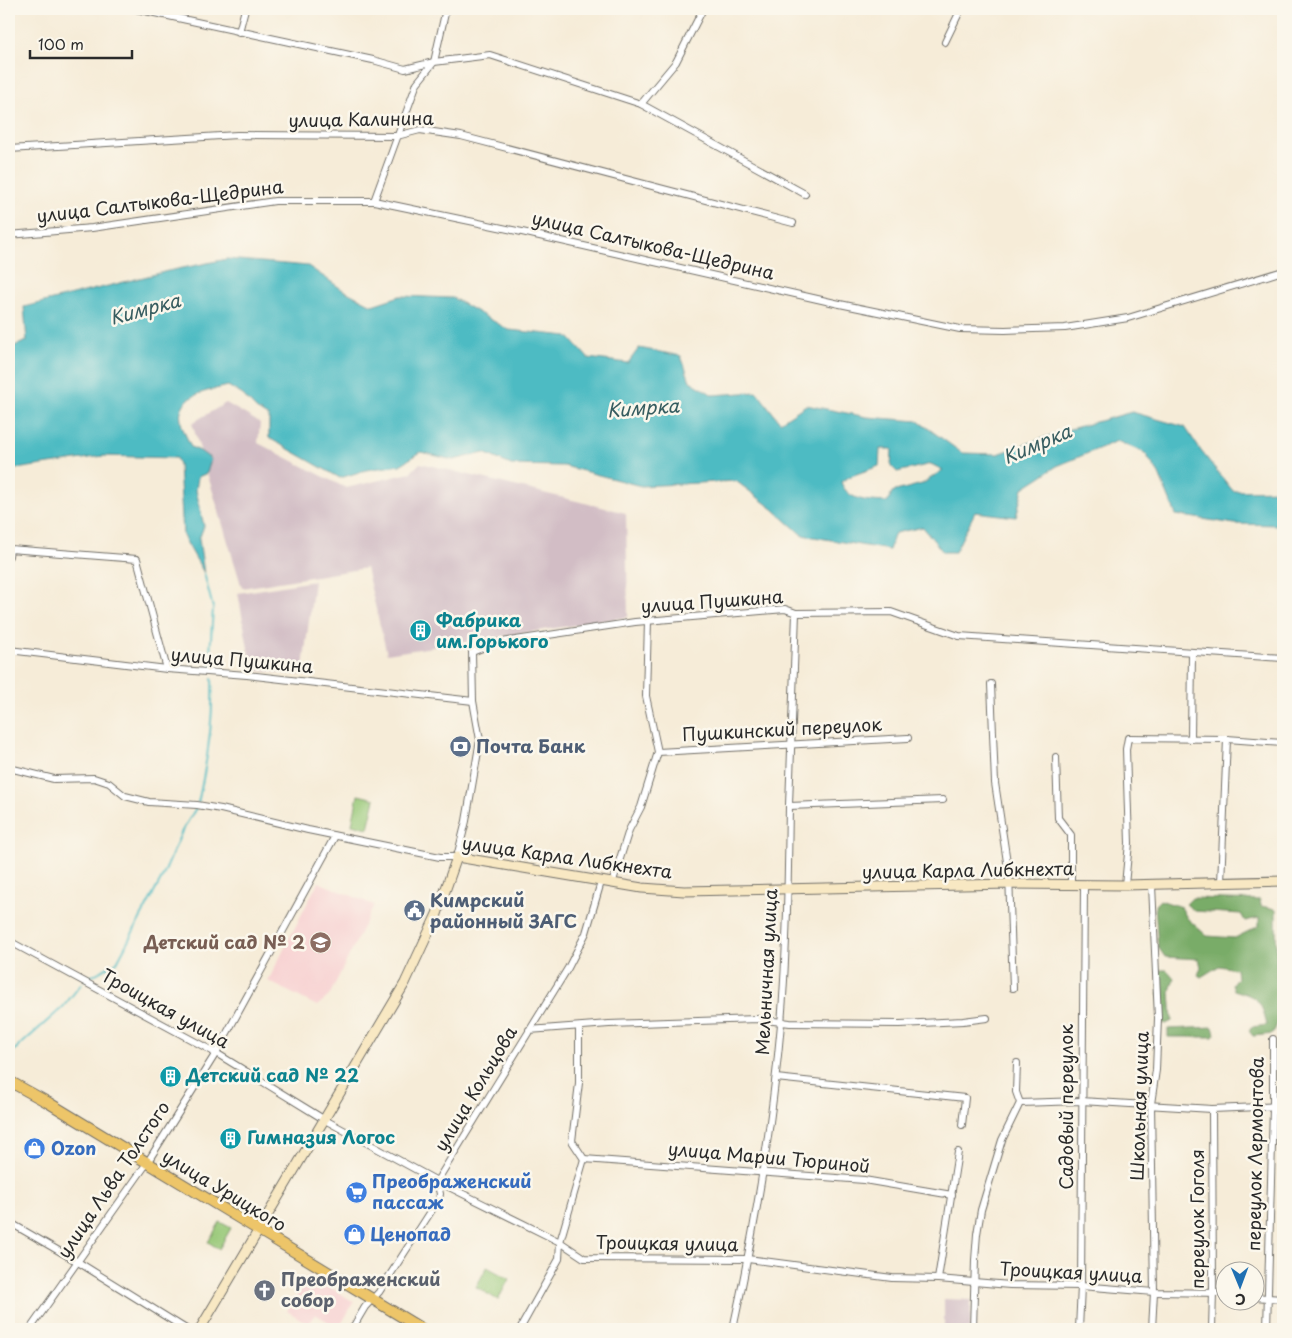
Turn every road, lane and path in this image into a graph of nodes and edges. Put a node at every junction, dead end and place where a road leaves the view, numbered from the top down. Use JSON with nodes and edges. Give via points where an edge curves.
{"nodes":[{"id":1,"x":136,"y":9,"type":"edge"},
{"id":2,"x":245,"y":9,"type":"edge"},
{"id":3,"x":446,"y":9,"type":"edge"},
{"id":4,"x":703,"y":9,"type":"edge"},
{"id":5,"x":961,"y":9,"type":"edge"},
{"id":6,"x":239,"y":32,"type":"junction"},
{"id":7,"x":945,"y":42,"type":"dead end"},
{"id":8,"x":434,"y":62,"type":"junction"},
{"id":9,"x":641,"y":104,"type":"junction"},
{"id":10,"x":397,"y":136,"type":"junction"},
{"id":11,"x":9,"y":149,"type":"edge"},
{"id":12,"x":806,"y":194,"type":"dead end"},
{"id":13,"x":374,"y":201,"type":"junction"},
{"id":14,"x":793,"y":223,"type":"dead end"},
{"id":15,"x":9,"y":235,"type":"edge"},
{"id":16,"x":1283,"y":271,"type":"edge"},
{"id":17,"x":10,"y":549,"type":"edge"},
{"id":18,"x":9,"y":556,"type":"edge"},
{"id":19,"x":796,"y":613,"type":"junction"},
{"id":20,"x":648,"y":621,"type":"junction"},
{"id":21,"x":9,"y":650,"type":"edge"},
{"id":22,"x":1192,"y":653,"type":"junction"},
{"id":23,"x":1283,"y":658,"type":"edge"},
{"id":24,"x":167,"y":669,"type":"junction"},
{"id":25,"x":991,"y":684,"type":"dead end"},
{"id":26,"x":473,"y":701,"type":"junction"},
{"id":27,"x":908,"y":738,"type":"dead end"},
{"id":28,"x":1191,"y":739,"type":"junction"},
{"id":29,"x":1227,"y":739,"type":"junction"},
{"id":30,"x":1283,"y":743,"type":"edge"},
{"id":31,"x":791,"y":744,"type":"junction"},
{"id":32,"x":658,"y":752,"type":"junction"},
{"id":33,"x":1056,"y":757,"type":"dead end"},
{"id":34,"x":9,"y":768,"type":"edge"},
{"id":35,"x":942,"y":800,"type":"dead end"},
{"id":36,"x":789,"y":806,"type":"junction"},
{"id":37,"x":335,"y":836,"type":"junction"},
{"id":38,"x":457,"y":857,"type":"junction"},
{"id":39,"x":1283,"y":881,"type":"edge"},
{"id":40,"x":601,"y":882,"type":"junction"},
{"id":41,"x":1221,"y":883,"type":"junction"},
{"id":42,"x":612,"y":884,"type":"junction"},
{"id":43,"x":1009,"y":884,"type":"junction"},
{"id":44,"x":1125,"y":885,"type":"junction"},
{"id":45,"x":1152,"y":885,"type":"junction"},
{"id":46,"x":1071,"y":886,"type":"junction"},
{"id":47,"x":1084,"y":886,"type":"junction"},
{"id":48,"x":787,"y":890,"type":"junction"},
{"id":49,"x":9,"y":941,"type":"edge"},
{"id":50,"x":1013,"y":988,"type":"dead end"},
{"id":51,"x":987,"y":1018,"type":"dead end"},
{"id":52,"x":781,"y":1022,"type":"junction"},
{"id":53,"x":579,"y":1027,"type":"junction"},
{"id":54,"x":530,"y":1030,"type":"junction"},
{"id":55,"x":1272,"y":1039,"type":"dead end"},
{"id":56,"x":216,"y":1053,"type":"junction"},
{"id":57,"x":1017,"y":1062,"type":"dead end"},
{"id":58,"x":776,"y":1078,"type":"junction"},
{"id":59,"x":9,"y":1081,"type":"edge"},
{"id":60,"x":1082,"y":1102,"type":"junction"},
{"id":61,"x":1020,"y":1103,"type":"junction"},
{"id":62,"x":1151,"y":1104,"type":"junction"},
{"id":63,"x":1283,"y":1106,"type":"edge"},
{"id":64,"x":1273,"y":1107,"type":"junction"},
{"id":65,"x":1212,"y":1109,"type":"junction"},
{"id":66,"x":326,"y":1120,"type":"junction"},
{"id":67,"x":962,"y":1125,"type":"dead end"},
{"id":68,"x":958,"y":1152,"type":"dead end"},
{"id":69,"x":584,"y":1159,"type":"junction"},
{"id":70,"x":147,"y":1163,"type":"junction"},
{"id":71,"x":763,"y":1171,"type":"junction"},
{"id":72,"x":437,"y":1181,"type":"junction"},
{"id":73,"x":952,"y":1195,"type":"junction"},
{"id":74,"x":9,"y":1222,"type":"edge"},
{"id":75,"x":258,"y":1230,"type":"junction"},
{"id":76,"x":560,"y":1242,"type":"junction"},
{"id":77,"x":748,"y":1259,"type":"junction"},
{"id":78,"x":78,"y":1262,"type":"junction"},
{"id":79,"x":938,"y":1279,"type":"junction"},
{"id":80,"x":974,"y":1282,"type":"junction"},
{"id":81,"x":1081,"y":1286,"type":"junction"},
{"id":82,"x":1154,"y":1292,"type":"junction"},
{"id":83,"x":1214,"y":1292,"type":"junction"},
{"id":84,"x":1264,"y":1297,"type":"edge"},
{"id":85,"x":1268,"y":1298,"type":"junction"},
{"id":86,"x":1283,"y":1298,"type":"edge"},
{"id":87,"x":372,"y":1300,"type":"junction"},
{"id":88,"x":30,"y":1329,"type":"edge"},
{"id":89,"x":186,"y":1329,"type":"edge"},
{"id":90,"x":200,"y":1329,"type":"edge"},
{"id":91,"x":352,"y":1329,"type":"edge"},
{"id":92,"x":422,"y":1329,"type":"edge"},
{"id":93,"x":520,"y":1329,"type":"edge"},
{"id":94,"x":733,"y":1329,"type":"edge"},
{"id":95,"x":973,"y":1329,"type":"edge"},
{"id":96,"x":1079,"y":1329,"type":"edge"},
{"id":97,"x":1152,"y":1329,"type":"edge"},
{"id":98,"x":1212,"y":1329,"type":"edge"},
{"id":99,"x":1267,"y":1329,"type":"edge"}],
"edges":[{"from":1,"to":6,"type":"street"},
{"from":2,"to":6,"type":"street"},
{"from":3,"to":8,"type":"street"},
{"from":4,"to":9,"type":"street","via":[[676,62]]},
{"from":5,"to":7,"type":"street"},
{"from":6,"to":8,"type":"street","via":[[405,69]]},
{"from":8,"to":9,"type":"street","via":[[490,55]]},
{"from":8,"to":10,"type":"street","via":[[417,83]]},
{"from":9,"to":12,"type":"street"},
{"from":10,"to":11,"type":"street","name":"улица Калинина","via":[[237,136]]},
{"from":10,"to":13,"type":"street"},
{"from":10,"to":14,"type":"street","name":"улица Калинина","via":[[420,130],[461,136]]},
{"from":13,"to":15,"type":"street","name":"улица Салтыкова-Щедрина","via":[[275,201],[92,228]]},
{"from":13,"to":16,"type":"street","name":"улица Салтыкова-Щедрина","via":[[960,329],[1065,328],[1128,318]]},
{"from":17,"to":18,"type":"street"},
{"from":17,"to":24,"type":"street","via":[[137,559]]},
{"from":19,"to":20,"type":"street","name":"улица Пушкина","via":[[785,609]]},
{"from":19,"to":22,"type":"street","name":"улица Пушкина","via":[[891,612],[959,636]]},
{"from":19,"to":31,"type":"street","name":"Мельничная улица"},
{"from":20,"to":26,"type":"street","name":"улица Пушкина","via":[[495,643],[472,652]]},
{"from":20,"to":32,"type":"street","via":[[646,696]]},
{"from":21,"to":24,"type":"street","name":"улица Пушкина"},
{"from":22,"to":23,"type":"street","name":"улица Пушкина"},
{"from":22,"to":28,"type":"street"},
{"from":24,"to":26,"type":"street","name":"улица Пушкина"},
{"from":25,"to":43,"type":"street","via":[[996,783]]},
{"from":26,"to":38,"type":"street","via":[[480,740]]},
{"from":27,"to":31,"type":"street","name":"Пушкинский переулок"},
{"from":28,"to":29,"type":"street"},
{"from":28,"to":44,"type":"street","via":[[1128,738],[1129,843]]},
{"from":29,"to":30,"type":"street"},
{"from":29,"to":41,"type":"street"},
{"from":31,"to":32,"type":"street","name":"Пушкинский переулок"},
{"from":31,"to":36,"type":"street","name":"Мельничная улица"},
{"from":32,"to":42,"type":"street"},
{"from":33,"to":46,"type":"street","via":[[1058,818],[1071,835]]},
{"from":34,"to":37,"type":"street","name":"улица Карла Либкнехта","via":[[54,780],[94,778],[109,783],[124,796],[149,802],[221,809]]},
{"from":35,"to":36,"type":"street"},
{"from":36,"to":48,"type":"street","name":"Мельничная улица"},
{"from":37,"to":38,"type":"street","name":"улица Карла Либкнехта"},
{"from":37,"to":56,"type":"street","name":"улица Льва Толстого"},
{"from":38,"to":40,"type":"street","name":"улица Карла Либкнехта"},
{"from":38,"to":66,"type":"street","via":[[437,914],[405,983]]},
{"from":39,"to":41,"type":"street","name":"улица Карла Либкнехта"},
{"from":40,"to":42,"type":"street","name":"улица Карла Либкнехта"},
{"from":40,"to":54,"type":"street","name":"улица Кольцова","via":[[586,933]]},
{"from":41,"to":45,"type":"street","name":"улица Карла Либкнехта"},
{"from":42,"to":48,"type":"street","name":"улица Карла Либкнехта","via":[[684,891]]},
{"from":43,"to":46,"type":"street","name":"улица Карла Либкнехта"},
{"from":43,"to":48,"type":"street","name":"улица Карла Либкнехта"},
{"from":43,"to":50,"type":"street"},
{"from":44,"to":45,"type":"street","name":"улица Карла Либкнехта"},
{"from":44,"to":47,"type":"street","name":"улица Карла Либкнехта"},
{"from":45,"to":62,"type":"street","name":"Школьная улица","via":[[1158,1018]]},
{"from":46,"to":47,"type":"street","name":"улица Карла Либкнехта"},
{"from":47,"to":60,"type":"street","name":"Садовый переулок"},
{"from":48,"to":52,"type":"street","name":"Мельничная улица"},
{"from":49,"to":56,"type":"street","name":"Троицкая улица"},
{"from":51,"to":52,"type":"street","via":[[900,1024]]},
{"from":52,"to":53,"type":"street","via":[[757,1019]]},
{"from":52,"to":58,"type":"street","name":"Мельничная улица"},
{"from":53,"to":54,"type":"street"},
{"from":53,"to":69,"type":"street","via":[[572,1142]]},
{"from":54,"to":72,"type":"street","name":"улица Кольцова"},
{"from":55,"to":64,"type":"street","name":"переулок Лермонтова"},
{"from":56,"to":66,"type":"street","name":"Троицкая улица"},
{"from":56,"to":70,"type":"street","name":"улица Льва Толстого"},
{"from":57,"to":61,"type":"street","via":[[1016,1092]]},
{"from":58,"to":67,"type":"street","via":[[965,1098]]},
{"from":58,"to":71,"type":"street","name":"Мельничная улица"},
{"from":59,"to":70,"type":"main road","name":"улица Урицкого"},
{"from":60,"to":61,"type":"street"},
{"from":60,"to":62,"type":"street"},
{"from":60,"to":81,"type":"street","name":"Садовый переулок"},
{"from":61,"to":80,"type":"street","via":[[1002,1140],[982,1210]]},
{"from":62,"to":65,"type":"street"},
{"from":62,"to":82,"type":"street","name":"Школьная улица"},
{"from":63,"to":64,"type":"street"},
{"from":64,"to":65,"type":"street"},
{"from":64,"to":85,"type":"street","name":"переулок Лермонтова"},
{"from":65,"to":83,"type":"street","name":"переулок Гоголя"},
{"from":66,"to":72,"type":"street","name":"Троицкая улица"},
{"from":66,"to":75,"type":"street"},
{"from":68,"to":73,"type":"street"},
{"from":69,"to":71,"type":"street","name":"улица Марии Тюриной"},
{"from":69,"to":76,"type":"street"},
{"from":70,"to":75,"type":"main road","name":"улица Урицкого"},
{"from":70,"to":78,"type":"street","name":"улица Льва Толстого"},
{"from":71,"to":73,"type":"street","name":"улица Марии Тюриной","via":[[864,1180]]},
{"from":71,"to":77,"type":"street","name":"Мельничная улица"},
{"from":72,"to":76,"type":"street","name":"Троицкая улица"},
{"from":72,"to":87,"type":"street","name":"улица Кольцова","via":[[439,1199]]},
{"from":73,"to":79,"type":"street"},
{"from":74,"to":78,"type":"street"},
{"from":75,"to":87,"type":"main road","name":"улица Урицкого"},
{"from":75,"to":90,"type":"street"},
{"from":76,"to":77,"type":"street","name":"Троицкая улица","via":[[584,1258]]},
{"from":76,"to":93,"type":"street","via":[[559,1259]]},
{"from":77,"to":79,"type":"street","name":"Троицкая улица","via":[[892,1278]]},
{"from":77,"to":94,"type":"street","name":"Мельничная улица"},
{"from":78,"to":88,"type":"street","name":"улица Льва Толстого"},
{"from":78,"to":89,"type":"street"},
{"from":79,"to":80,"type":"street","name":"Троицкая улица"},
{"from":80,"to":81,"type":"street","name":"Троицкая улица"},
{"from":80,"to":95,"type":"street"},
{"from":81,"to":82,"type":"street","name":"Троицкая улица"},
{"from":81,"to":96,"type":"street","name":"Садовый переулок"},
{"from":82,"to":83,"type":"street","name":"Троицкая улица"},
{"from":82,"to":97,"type":"street","name":"Школьная улица"},
{"from":83,"to":98,"type":"street","name":"переулок Гоголя"},
{"from":84,"to":85,"type":"street"},
{"from":85,"to":86,"type":"street"},
{"from":85,"to":99,"type":"street","name":"переулок Лермонтова"},
{"from":87,"to":91,"type":"street","name":"улица Кольцова"},
{"from":87,"to":92,"type":"main road","name":"улица Урицкого"}]}
